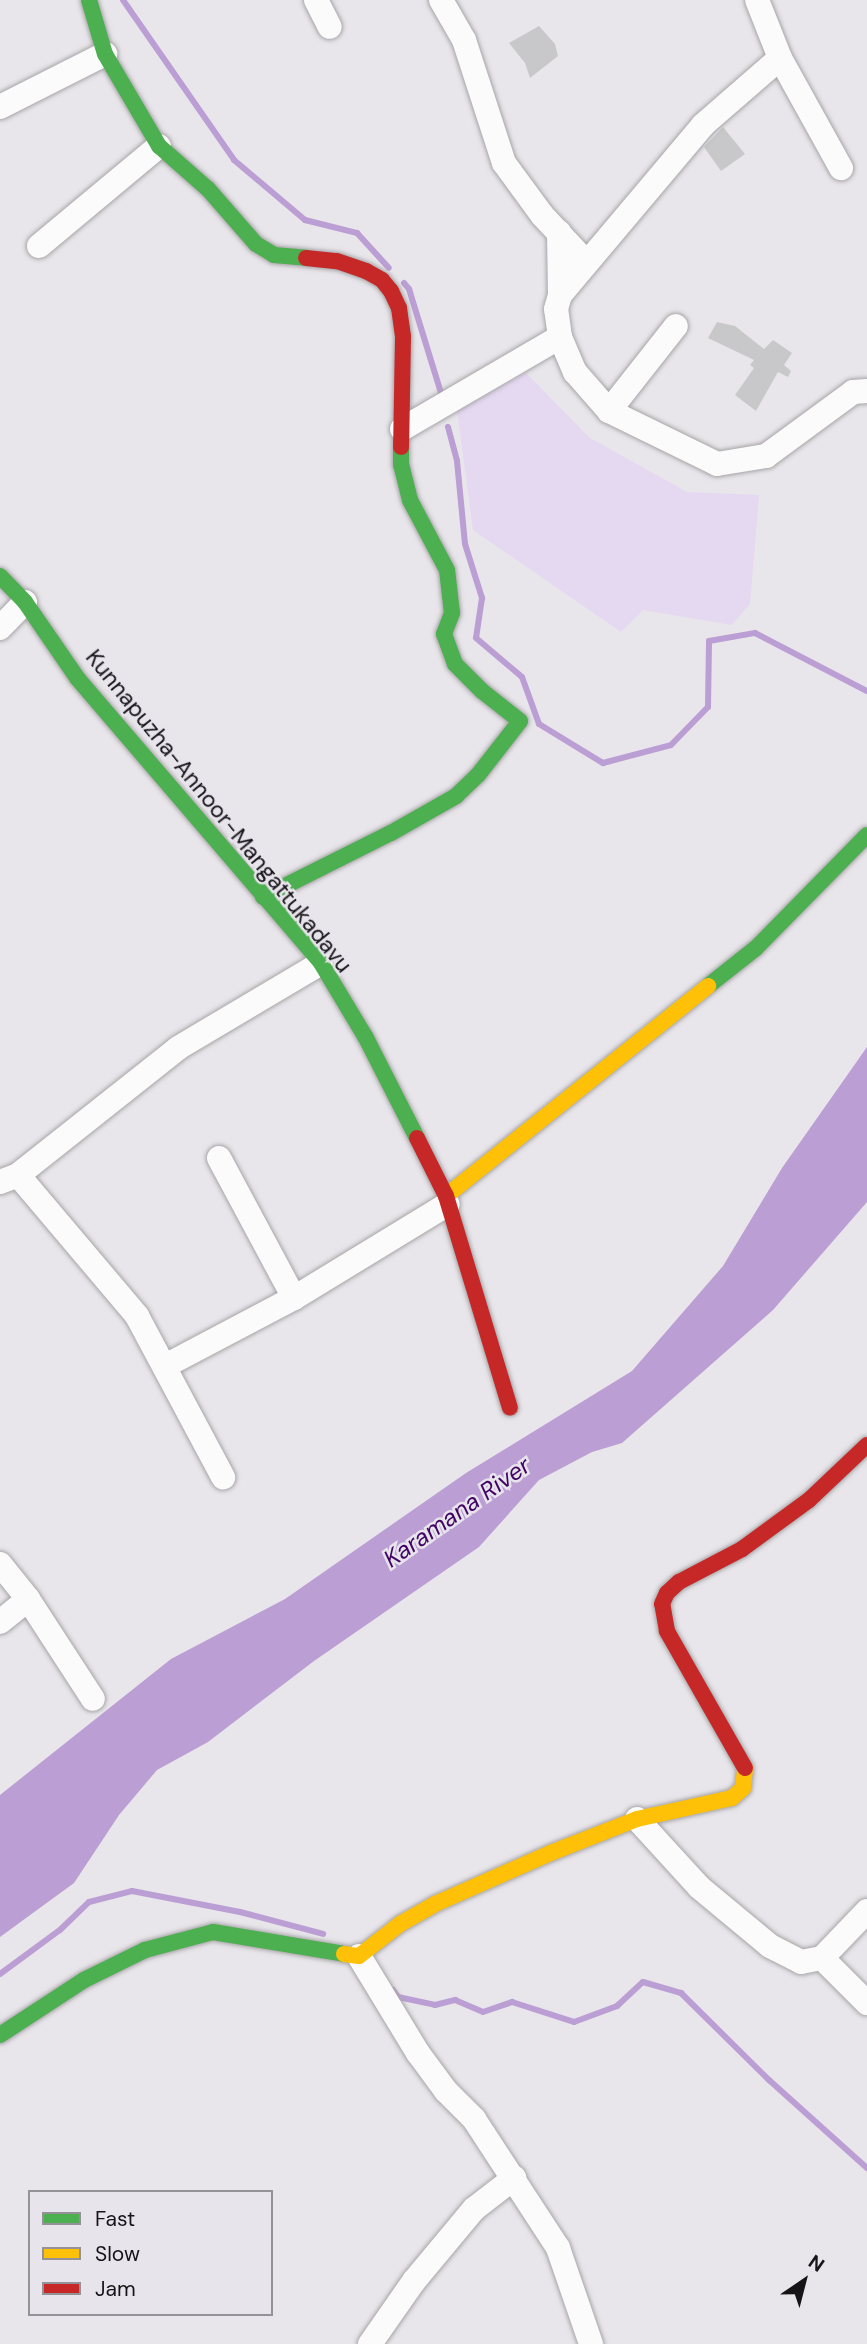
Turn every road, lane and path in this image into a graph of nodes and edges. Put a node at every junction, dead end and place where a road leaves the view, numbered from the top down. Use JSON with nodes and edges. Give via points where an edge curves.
{"nodes":[{"id":1,"x":89,"y":0,"type":"edge"},
{"id":2,"x":316,"y":0,"type":"edge"},
{"id":3,"x":440,"y":0,"type":"edge"},
{"id":4,"x":757,"y":0,"type":"edge"},
{"id":5,"x":330,"y":27,"type":"dead end"},
{"id":6,"x":105,"y":54,"type":"junction"},
{"id":7,"x":780,"y":58,"type":"junction"},
{"id":8,"x":0,"y":107,"type":"edge"},
{"id":9,"x":159,"y":146,"type":"junction"},
{"id":10,"x":841,"y":168,"type":"dead end"},
{"id":11,"x":559,"y":232,"type":"junction"},
{"id":12,"x":39,"y":246,"type":"dead end"},
{"id":13,"x":586,"y":262,"type":"junction"},
{"id":14,"x":560,"y":295,"type":"junction"},
{"id":15,"x":676,"y":326,"type":"dead end"},
{"id":16,"x":560,"y":337,"type":"junction"},
{"id":17,"x":867,"y":391,"type":"edge"},
{"id":18,"x":609,"y":411,"type":"junction"},
{"id":19,"x":402,"y":429,"type":"junction"},
{"id":20,"x":0,"y":576,"type":"edge"},
{"id":21,"x":25,"y":602,"type":"junction"},
{"id":22,"x":0,"y":628,"type":"edge"},
{"id":23,"x":867,"y":835,"type":"edge"},
{"id":24,"x":263,"y":897,"type":"junction"},
{"id":25,"x":321,"y":963,"type":"junction"},
{"id":26,"x":219,"y":1158,"type":"dead end"},
{"id":27,"x":9,"y":1178,"type":"edge"},
{"id":28,"x":447,"y":1200,"type":"junction"},
{"id":29,"x":294,"y":1298,"type":"junction"},
{"id":30,"x":166,"y":1366,"type":"junction"},
{"id":31,"x":510,"y":1408,"type":"dead end"},
{"id":32,"x":867,"y":1445,"type":"edge"},
{"id":33,"x":223,"y":1477,"type":"dead end"},
{"id":34,"x":0,"y":1564,"type":"edge"},
{"id":35,"x":28,"y":1599,"type":"junction"},
{"id":36,"x":0,"y":1622,"type":"edge"},
{"id":37,"x":93,"y":1699,"type":"dead end"},
{"id":38,"x":637,"y":1819,"type":"junction"},
{"id":39,"x":867,"y":1911,"type":"edge"},
{"id":40,"x":359,"y":1956,"type":"junction"},
{"id":41,"x":822,"y":1958,"type":"junction"},
{"id":42,"x":867,"y":2003,"type":"edge"},
{"id":43,"x":0,"y":2035,"type":"edge"},
{"id":44,"x":514,"y":2178,"type":"junction"},
{"id":45,"x":370,"y":2344,"type":"edge"},
{"id":46,"x":591,"y":2344,"type":"edge"}],
"edges":[{"from":1,"to":6,"type":"street"},
{"from":2,"to":5,"type":"street"},
{"from":3,"to":11,"type":"street","via":[[464,40],[504,163]]},
{"from":4,"to":7,"type":"street"},
{"from":6,"to":8,"type":"street"},
{"from":6,"to":9,"type":"street"},
{"from":7,"to":10,"type":"street"},
{"from":7,"to":13,"type":"street","via":[[703,125]]},
{"from":9,"to":12,"type":"street"},
{"from":9,"to":19,"type":"street","via":[[208,189],[256,244],[274,255],[337,261],[382,280],[399,308],[403,337]]},
{"from":11,"to":13,"type":"street"},
{"from":11,"to":14,"type":"street"},
{"from":13,"to":14,"type":"street"},
{"from":14,"to":16,"type":"street","via":[[556,309]]},
{"from":15,"to":18,"type":"street"},
{"from":16,"to":18,"type":"street","via":[[575,372]]},
{"from":16,"to":19,"type":"street"},
{"from":17,"to":18,"type":"street","via":[[853,391],[766,456],[717,464]]},
{"from":19,"to":24,"type":"street","via":[[401,465],[410,500],[450,581],[452,613],[444,634],[455,664],[520,721],[456,796],[391,834]]},
{"from":20,"to":21,"type":"street","name":"Kunnapuzha-Annoor-Mangattukadavu"},
{"from":21,"to":22,"type":"street"},
{"from":21,"to":24,"type":"street","name":"Kunnapuzha-Annoor-Mangattukadavu","via":[[78,679]]},
{"from":23,"to":28,"type":"street","via":[[755,948]]},
{"from":24,"to":25,"type":"street","name":"Kunnapuzha-Annoor-Mangattukadavu"},
{"from":25,"to":27,"type":"street","via":[[178,1048]]},
{"from":25,"to":28,"type":"street","name":"Kunnapuzha-Annoor-Mangattukadavu","via":[[366,1038]]},
{"from":26,"to":29,"type":"street"},
{"from":27,"to":30,"type":"street","via":[[137,1316]]},
{"from":28,"to":29,"type":"street"},
{"from":28,"to":31,"type":"street","name":"Kunnapuzha-Annoor-Mangattukadavu"},
{"from":29,"to":30,"type":"street"},
{"from":30,"to":33,"type":"street"},
{"from":32,"to":38,"type":"street","via":[[809,1500],[742,1549],[667,1593],[661,1612],[667,1631],[744,1763],[747,1781],[732,1798],[719,1803]]},
{"from":34,"to":35,"type":"street"},
{"from":35,"to":36,"type":"street"},
{"from":35,"to":37,"type":"street"},
{"from":38,"to":40,"type":"street","via":[[435,1904]]},
{"from":38,"to":41,"type":"street","via":[[699,1887],[771,1946],[801,1962]]},
{"from":39,"to":41,"type":"street"},
{"from":40,"to":43,"type":"street","via":[[213,1933],[145,1950],[85,1980]]},
{"from":40,"to":44,"type":"street","via":[[418,2053],[474,2119]]},
{"from":41,"to":42,"type":"street"},
{"from":44,"to":45,"type":"street","via":[[474,2209],[414,2281]]},
{"from":44,"to":46,"type":"street","via":[[558,2248]]}]}
